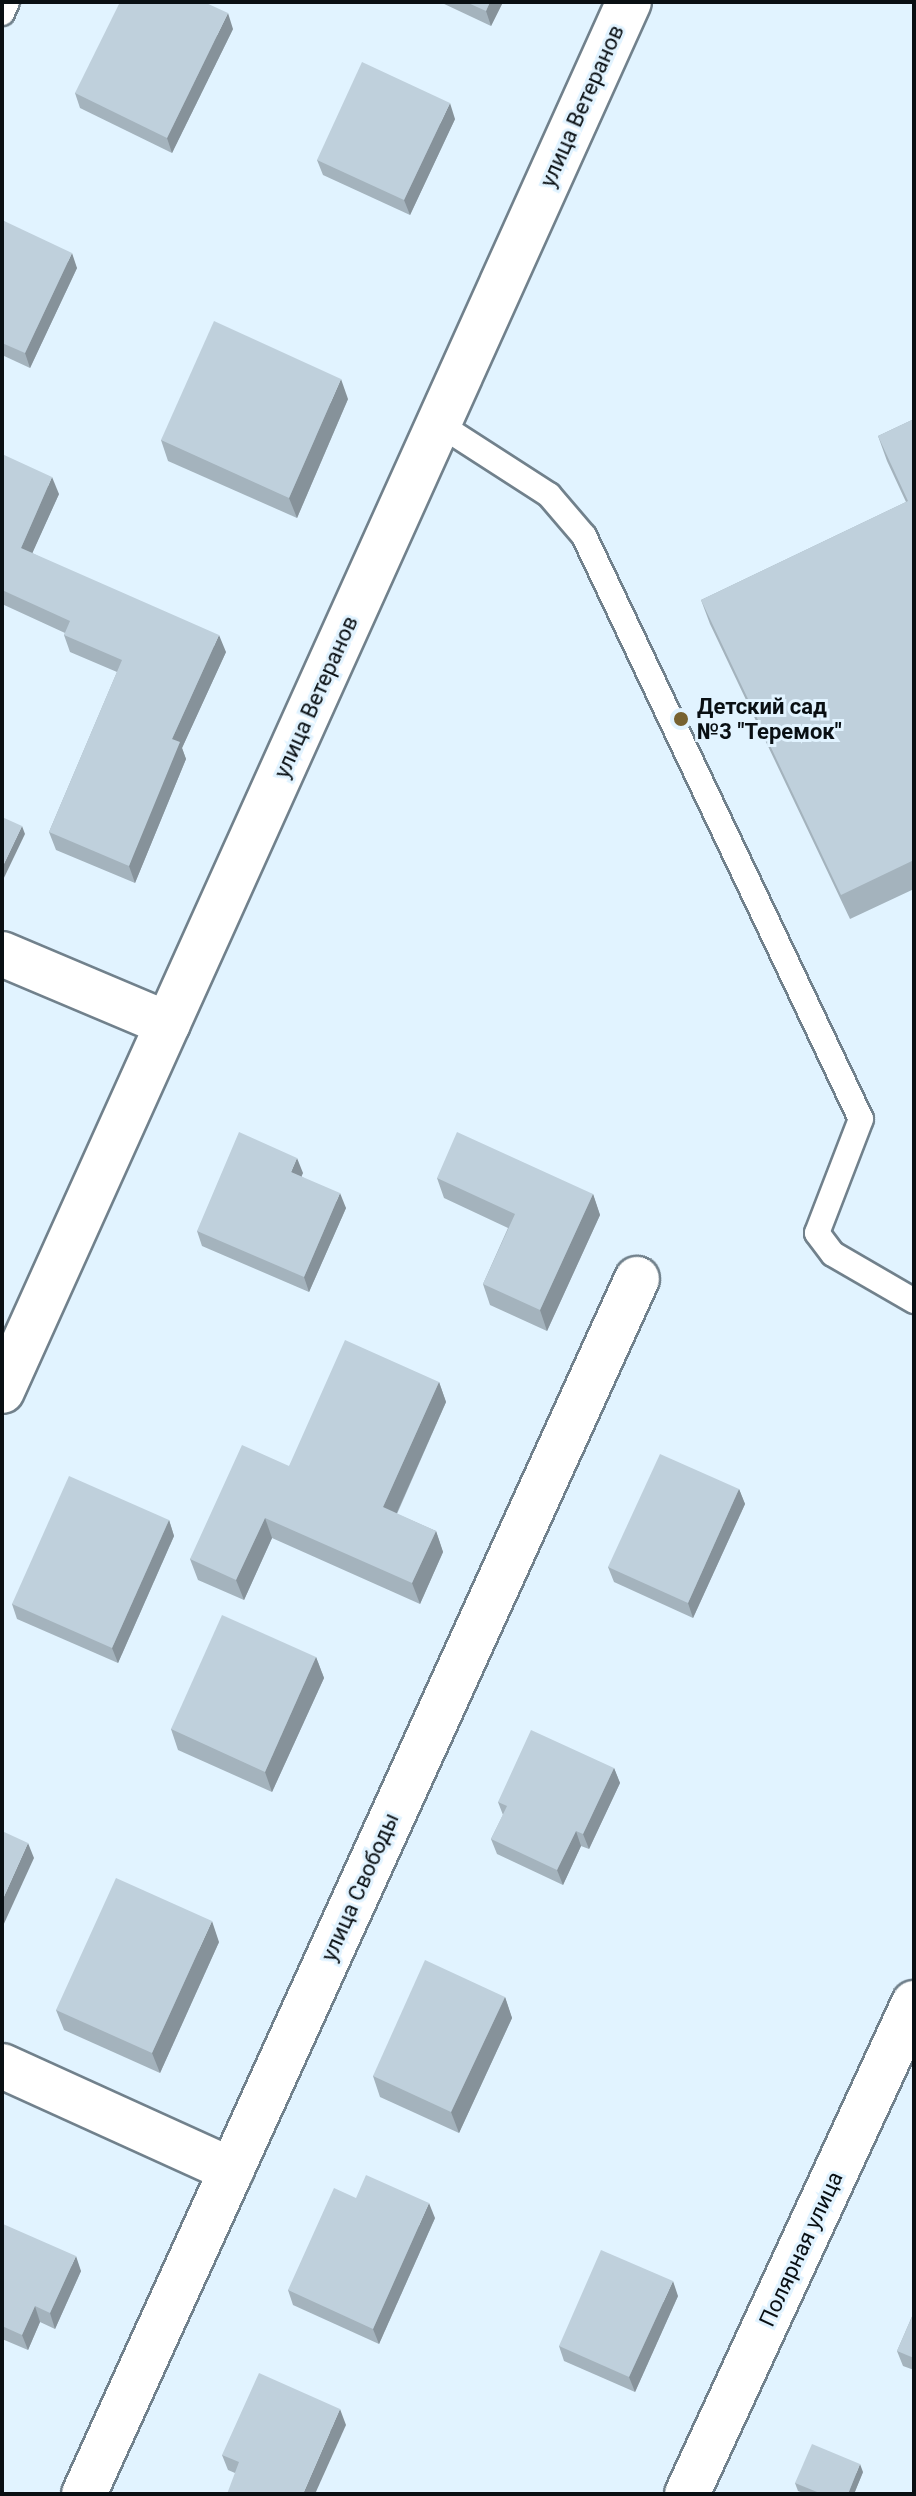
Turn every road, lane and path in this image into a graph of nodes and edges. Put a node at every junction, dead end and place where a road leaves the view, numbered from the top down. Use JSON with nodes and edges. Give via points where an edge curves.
{"nodes":[{"id":1,"x":7,"y":2,"type":"edge"},
{"id":2,"x":629,"y":2,"type":"edge"},
{"id":3,"x":2,"y":13,"type":"edge"},
{"id":4,"x":439,"y":424,"type":"junction"},
{"id":5,"x":2,"y":954,"type":"edge"},
{"id":6,"x":168,"y":1024,"type":"junction"},
{"id":7,"x":637,"y":1279,"type":"dead end"},
{"id":8,"x":914,"y":1301,"type":"edge"},
{"id":9,"x":2,"y":1391,"type":"edge"},
{"id":10,"x":914,"y":2003,"type":"edge"},
{"id":11,"x":2,"y":2066,"type":"edge"},
{"id":12,"x":231,"y":2170,"type":"junction"},
{"id":13,"x":84,"y":2494,"type":"edge"},
{"id":14,"x":687,"y":2494,"type":"edge"}],
"edges":[{"from":1,"to":3,"type":"lane"},
{"from":2,"to":4,"type":"street","name":"улица Ветеранов"},
{"from":4,"to":6,"type":"street","name":"улица Ветеранов"},
{"from":4,"to":8,"type":"lane","via":[[549,495],[584,536],[861,1119],[817,1233],[833,1254]]},
{"from":5,"to":6,"type":"street"},
{"from":6,"to":9,"type":"street","name":"улица Ветеранов"},
{"from":7,"to":12,"type":"street","name":"улица Свободы"},
{"from":10,"to":14,"type":"street","name":"Полярная улица"},
{"from":11,"to":12,"type":"street"},
{"from":12,"to":13,"type":"street","name":"улица Свободы"}]}
